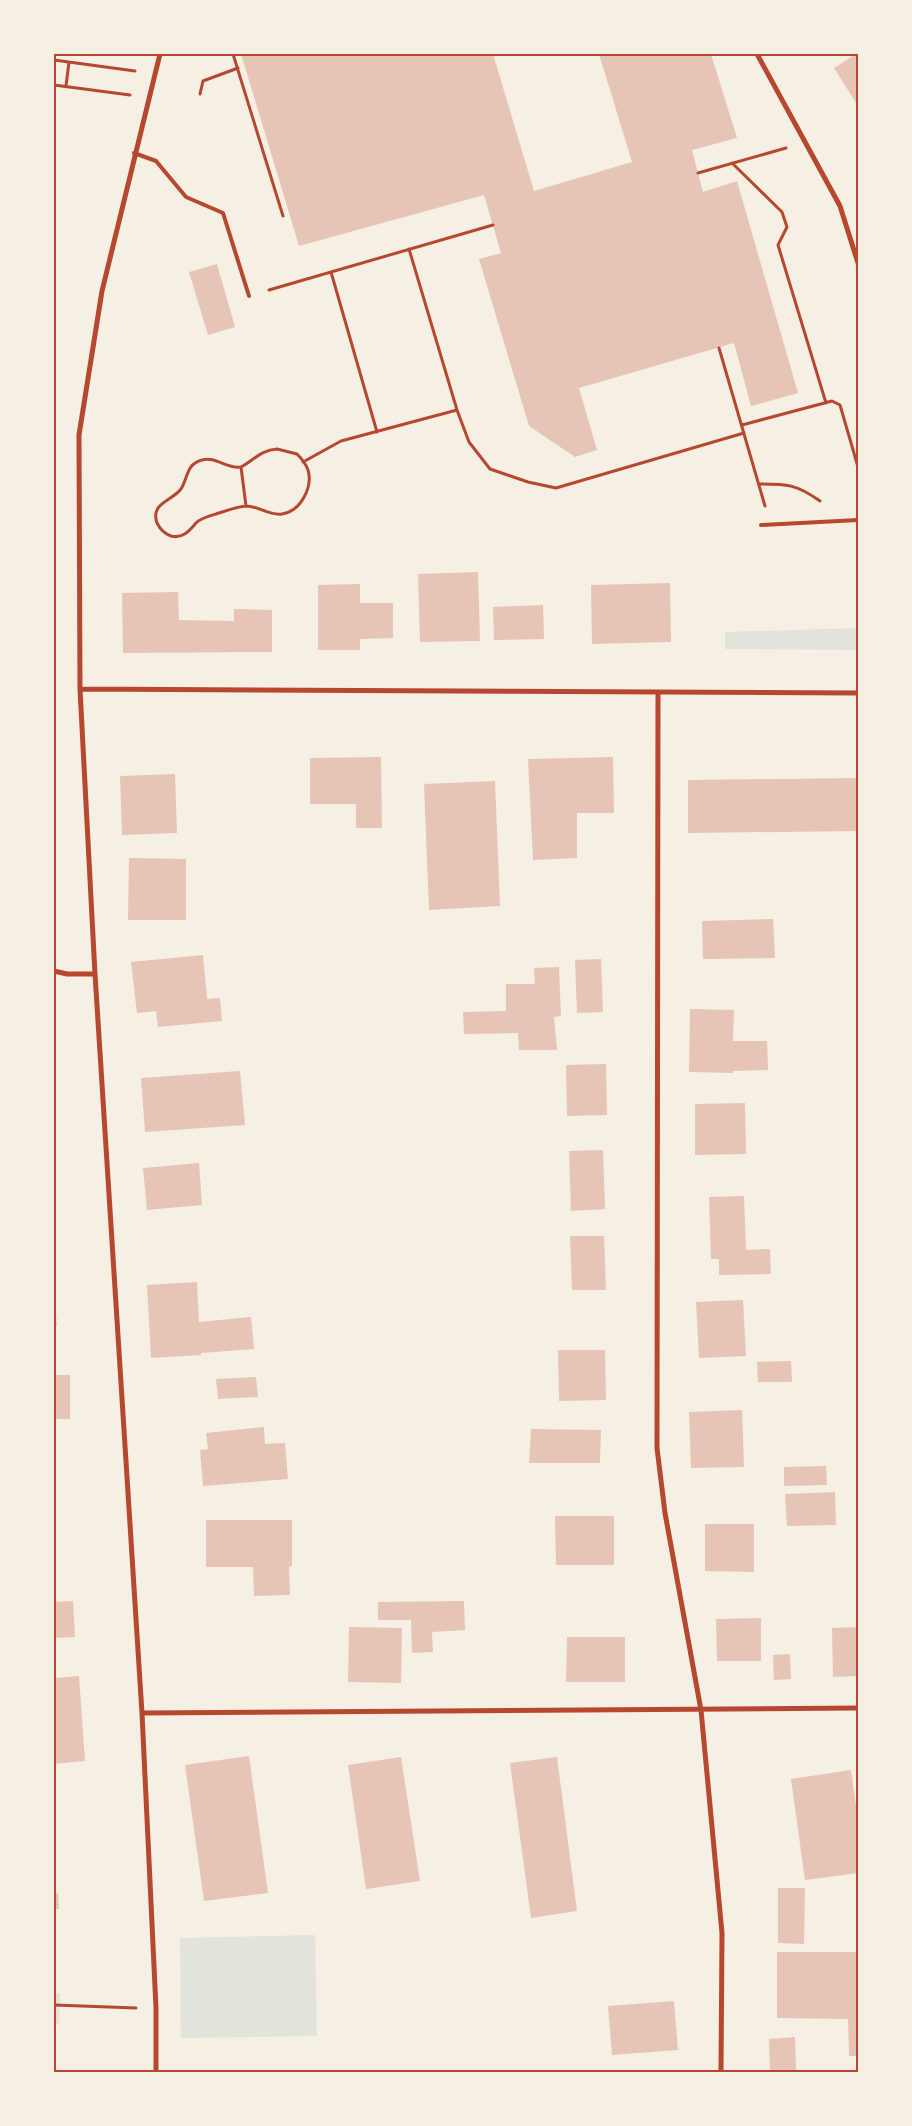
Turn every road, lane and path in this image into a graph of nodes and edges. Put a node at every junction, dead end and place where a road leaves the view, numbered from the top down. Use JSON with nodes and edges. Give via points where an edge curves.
{"nodes":[{"id":1,"x":160,"y":54,"type":"edge"},
{"id":2,"x":233,"y":54,"type":"edge"},
{"id":3,"x":757,"y":54,"type":"edge"},
{"id":4,"x":54,"y":60,"type":"edge"},
{"id":5,"x":69,"y":62,"type":"junction"},
{"id":6,"x":238,"y":68,"type":"junction"},
{"id":7,"x":155,"y":74,"type":"junction"},
{"id":8,"x":54,"y":84,"type":"edge"},
{"id":9,"x":66,"y":86,"type":"junction"},
{"id":10,"x":200,"y":94,"type":"dead end"},
{"id":11,"x":148,"y":98,"type":"junction"},
{"id":12,"x":806,"y":143,"type":"junction"},
{"id":13,"x":134,"y":154,"type":"junction"},
{"id":14,"x":732,"y":164,"type":"junction"},
{"id":15,"x":698,"y":173,"type":"dead end"},
{"id":16,"x":283,"y":216,"type":"dead end"},
{"id":17,"x":493,"y":225,"type":"dead end"},
{"id":18,"x":409,"y":249,"type":"junction"},
{"id":19,"x":858,"y":263,"type":"edge"},
{"id":20,"x":331,"y":272,"type":"junction"},
{"id":21,"x":249,"y":296,"type":"joint"},
{"id":22,"x":719,"y":348,"type":"dead end"},
{"id":23,"x":826,"y":403,"type":"junction"},
{"id":24,"x":457,"y":410,"type":"junction"},
{"id":25,"x":742,"y":425,"type":"junction"},
{"id":26,"x":377,"y":432,"type":"junction"},
{"id":27,"x":744,"y":434,"type":"junction"},
{"id":28,"x":303,"y":462,"type":"junction"},
{"id":29,"x":241,"y":467,"type":"junction"},
{"id":30,"x":858,"y":467,"type":"edge"},
{"id":31,"x":759,"y":484,"type":"junction"},
{"id":32,"x":246,"y":506,"type":"junction"},
{"id":33,"x":858,"y":520,"type":"edge"},
{"id":34,"x":832,"y":523,"type":"junction"},
{"id":35,"x":761,"y":525,"type":"dead end"},
{"id":36,"x":771,"y":525,"type":"junction"},
{"id":37,"x":80,"y":689,"type":"junction"},
{"id":38,"x":658,"y":692,"type":"junction"},
{"id":39,"x":858,"y":693,"type":"edge"},
{"id":40,"x":54,"y":971,"type":"edge"},
{"id":41,"x":96,"y":974,"type":"junction"},
{"id":42,"x":858,"y":1708,"type":"edge"},
{"id":43,"x":701,"y":1710,"type":"junction"},
{"id":44,"x":142,"y":1713,"type":"junction"},
{"id":45,"x":54,"y":2005,"type":"edge"},
{"id":46,"x":110,"y":2008,"type":"dead end"},
{"id":47,"x":156,"y":2072,"type":"edge"},
{"id":48,"x":721,"y":2072,"type":"edge"}],
"edges":[{"from":1,"to":7,"type":"street"},
{"from":2,"to":6,"type":"path"},
{"from":3,"to":12,"type":"street"},
{"from":4,"to":5,"type":"path"},
{"from":5,"to":7,"type":"path"},
{"from":5,"to":9,"type":"path"},
{"from":6,"to":10,"type":"path","via":[[203,80]]},
{"from":6,"to":16,"type":"path"},
{"from":7,"to":11,"type":"street"},
{"from":8,"to":9,"type":"path"},
{"from":9,"to":11,"type":"path"},
{"from":11,"to":13,"type":"street"},
{"from":12,"to":14,"type":"path"},
{"from":12,"to":19,"type":"street","via":[[840,206]]},
{"from":13,"to":21,"type":"lane","via":[[156,161],[186,197],[223,213]]},
{"from":13,"to":37,"type":"street","via":[[102,291],[79,435]]},
{"from":14,"to":15,"type":"path"},
{"from":14,"to":23,"type":"path","via":[[782,212],[787,227],[778,245]]},
{"from":17,"to":18,"type":"path"},
{"from":18,"to":20,"type":"path"},
{"from":18,"to":24,"type":"path"},
{"from":20,"to":21,"type":"path"},
{"from":20,"to":26,"type":"path"},
{"from":22,"to":25,"type":"path"},
{"from":23,"to":25,"type":"path"},
{"from":23,"to":30,"type":"path","via":[[832,401],[840,405]]},
{"from":24,"to":26,"type":"path"},
{"from":24,"to":27,"type":"path","via":[[469,442],[490,468],[556,488]]},
{"from":25,"to":27,"type":"path"},
{"from":26,"to":28,"type":"path","via":[[341,440]]},
{"from":27,"to":31,"type":"path"},
{"from":28,"to":29,"type":"path","via":[[297,454],[277,449],[259,453]]},
{"from":28,"to":32,"type":"path","via":[[308,470],[309,488],[298,507],[284,514],[269,514]]},
{"from":29,"to":32,"type":"path"},
{"from":29,"to":32,"type":"path","via":[[226,466],[212,458],[193,464],[180,489],[158,507],[157,522],[167,534],[183,535],[202,519]]},
{"from":31,"to":34,"type":"path","via":[[790,484],[809,493],[823,503]]},
{"from":31,"to":36,"type":"path"},
{"from":33,"to":34,"type":"lane"},
{"from":34,"to":36,"type":"lane"},
{"from":35,"to":36,"type":"lane"},
{"from":37,"to":38,"type":"street"},
{"from":37,"to":41,"type":"street"},
{"from":38,"to":39,"type":"street"},
{"from":38,"to":43,"type":"street","via":[[657,1448]]},
{"from":40,"to":41,"type":"street"},
{"from":41,"to":44,"type":"street"},
{"from":42,"to":43,"type":"street"},
{"from":43,"to":44,"type":"street"},
{"from":43,"to":48,"type":"street","via":[[722,1933]]},
{"from":44,"to":47,"type":"street"},
{"from":45,"to":46,"type":"path"}]}
